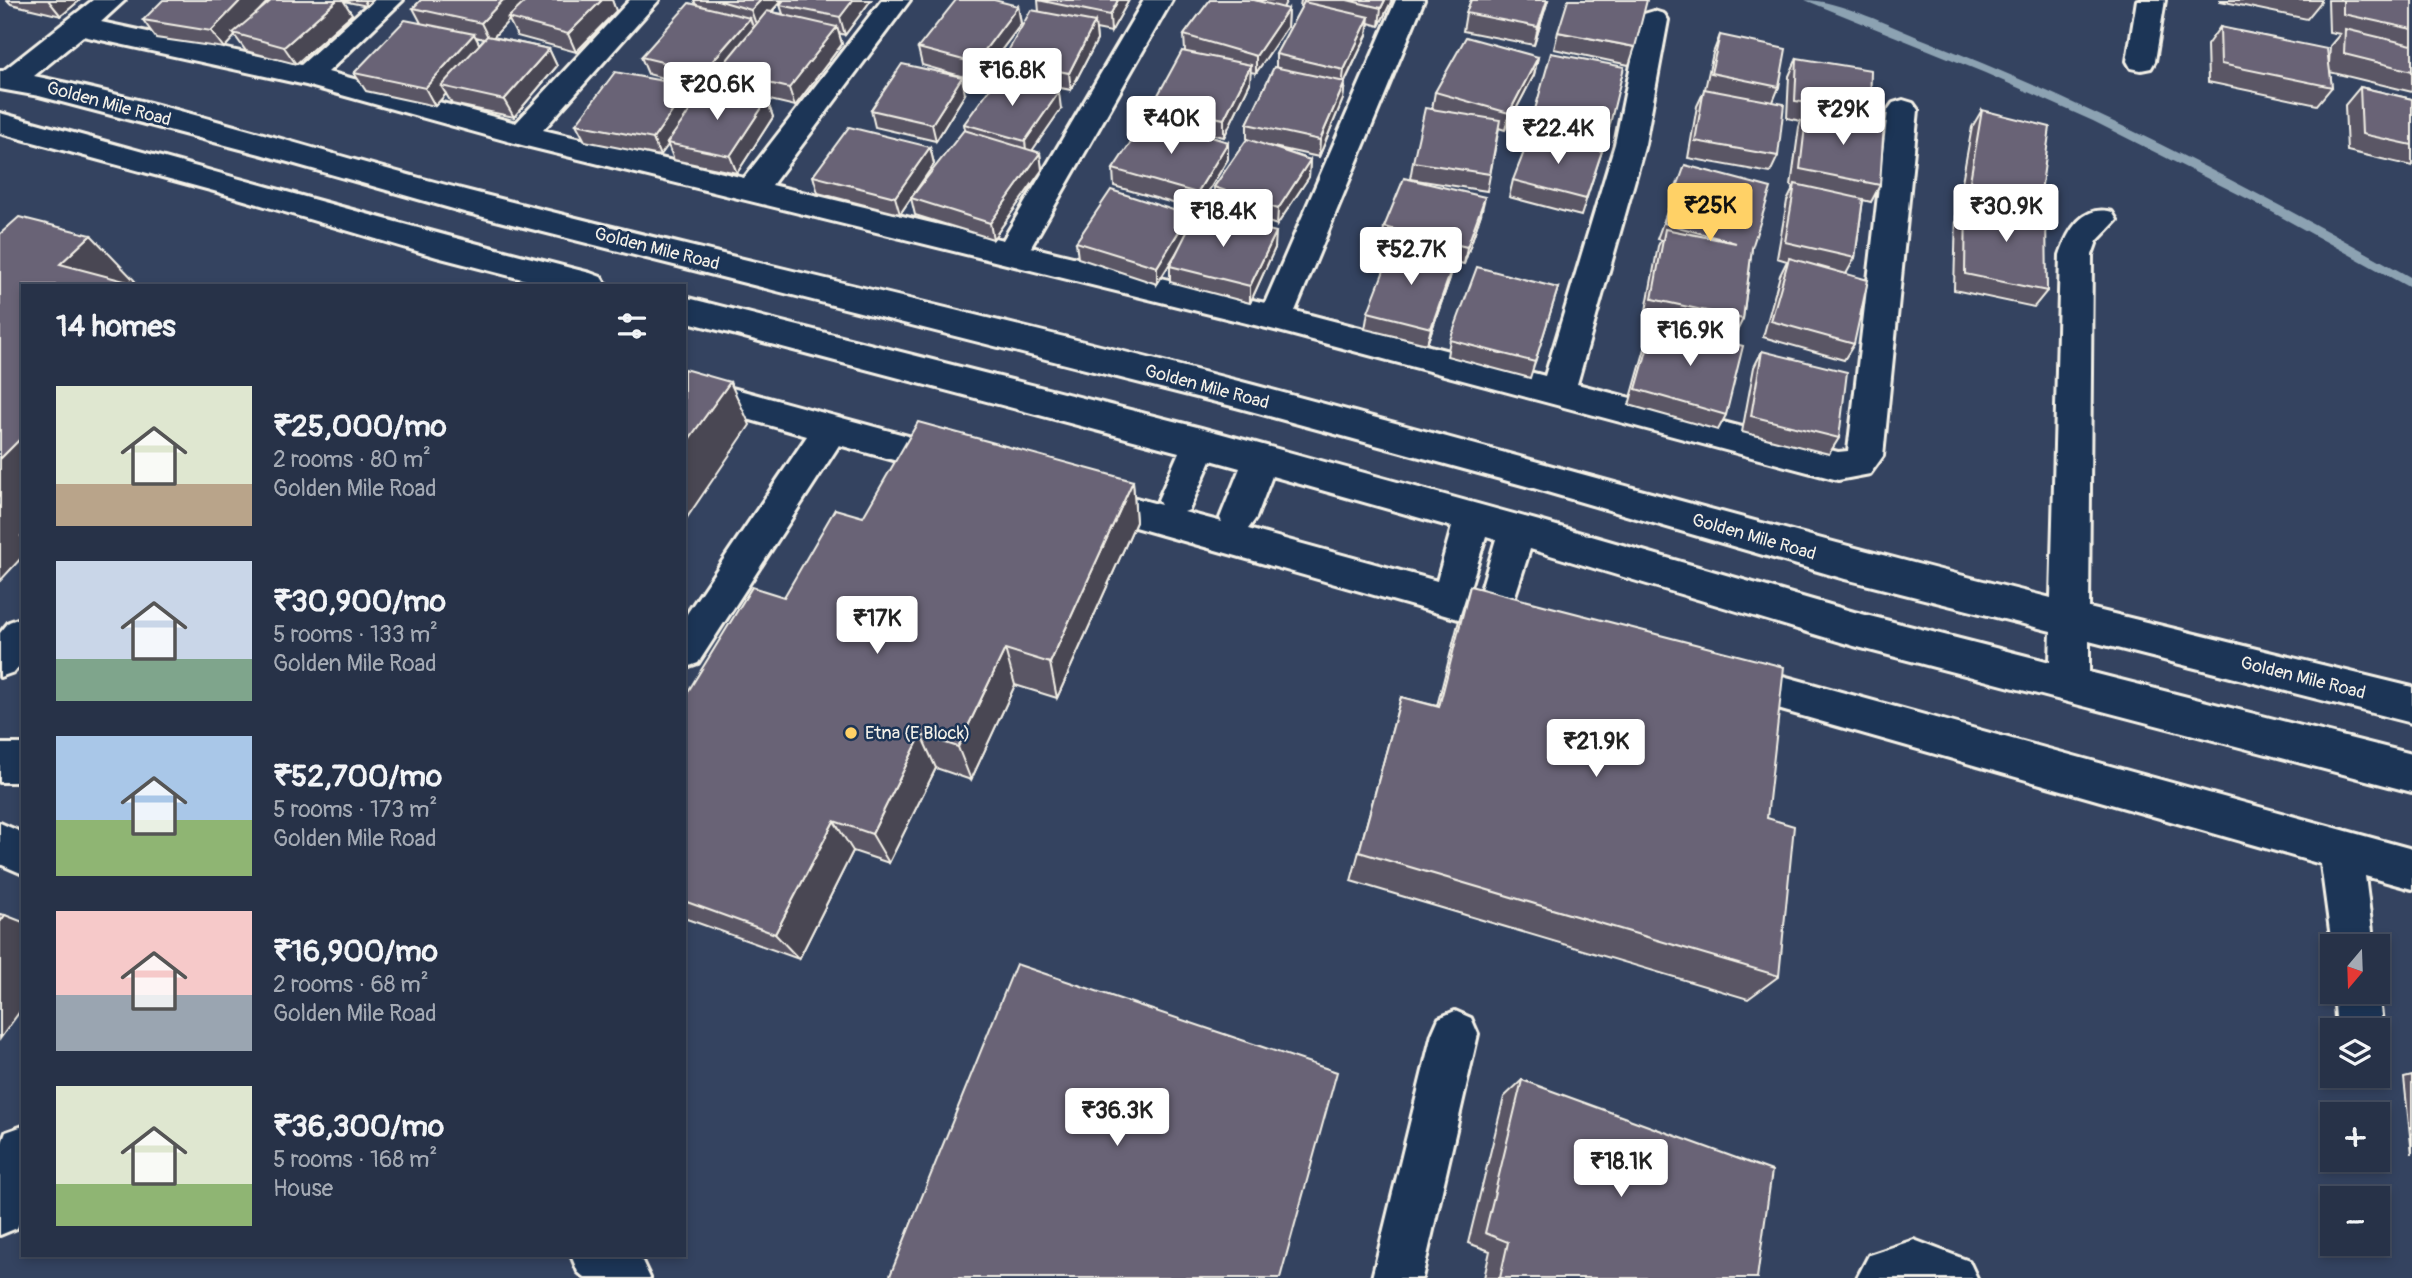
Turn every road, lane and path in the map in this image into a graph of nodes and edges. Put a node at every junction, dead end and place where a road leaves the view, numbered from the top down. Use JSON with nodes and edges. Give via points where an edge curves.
{"nodes":[{"id":1,"x":111,"y":0,"type":"edge"},
{"id":2,"x":389,"y":0,"type":"edge"},
{"id":3,"x":645,"y":0,"type":"edge"},
{"id":4,"x":896,"y":0,"type":"edge"},
{"id":5,"x":1158,"y":0,"type":"edge"},
{"id":6,"x":1410,"y":0,"type":"edge"},
{"id":7,"x":2151,"y":0,"type":"edge"},
{"id":8,"x":1654,"y":20,"type":"dead end"},
{"id":9,"x":78,"y":26,"type":"junction"},
{"id":10,"x":2141,"y":61,"type":"dead end"},
{"id":11,"x":307,"y":76,"type":"junction"},
{"id":12,"x":4,"y":80,"type":"edge"},
{"id":13,"x":1903,"y":110,"type":"dead end"},
{"id":14,"x":0,"y":123,"type":"edge"},
{"id":15,"x":523,"y":135,"type":"junction"},
{"id":16,"x":262,"y":144,"type":"junction"},
{"id":17,"x":219,"y":182,"type":"junction"},
{"id":18,"x":751,"y":191,"type":"junction"},
{"id":19,"x":2101,"y":220,"type":"dead end"},
{"id":20,"x":1010,"y":255,"type":"junction"},
{"id":21,"x":586,"y":284,"type":"edge"},
{"id":22,"x":686,"y":310,"type":"edge"},
{"id":23,"x":1275,"y":317,"type":"junction"},
{"id":24,"x":686,"y":389,"type":"edge"},
{"id":25,"x":1557,"y":394,"type":"junction"},
{"id":26,"x":831,"y":428,"type":"junction"},
{"id":27,"x":1201,"y":442,"type":"junction"},
{"id":28,"x":1261,"y":459,"type":"junction"},
{"id":29,"x":990,"y":472,"type":"edge"},
{"id":30,"x":1530,"y":473,"type":"junction"},
{"id":31,"x":1056,"y":491,"type":"edge"},
{"id":32,"x":1176,"y":500,"type":"dead end"},
{"id":33,"x":1238,"y":518,"type":"dead end"},
{"id":34,"x":1473,"y":518,"type":"junction"},
{"id":35,"x":1514,"y":529,"type":"junction"},
{"id":36,"x":1455,"y":580,"type":"dead end"},
{"id":37,"x":1499,"y":593,"type":"edge"},
{"id":38,"x":2068,"y":619,"type":"junction"},
{"id":39,"x":1547,"y":627,"type":"edge"},
{"id":40,"x":21,"y":636,"type":"edge"},
{"id":41,"x":686,"y":648,"type":"edge"},
{"id":42,"x":0,"y":660,"type":"edge"},
{"id":43,"x":1693,"y":668,"type":"edge"},
{"id":44,"x":2069,"y":684,"type":"junction"},
{"id":45,"x":2412,"y":705,"type":"edge"},
{"id":46,"x":0,"y":763,"type":"edge"},
{"id":47,"x":21,"y":763,"type":"edge"},
{"id":48,"x":2412,"y":773,"type":"edge"},
{"id":49,"x":0,"y":843,"type":"edge"},
{"id":50,"x":2342,"y":849,"type":"junction"},
{"id":51,"x":21,"y":853,"type":"edge"},
{"id":52,"x":2412,"y":869,"type":"edge"},
{"id":53,"x":2351,"y":934,"type":"edge"},
{"id":54,"x":1455,"y":1034,"type":"dead end"},
{"id":55,"x":21,"y":1155,"type":"edge"},
{"id":56,"x":0,"y":1211,"type":"edge"},
{"id":57,"x":598,"y":1257,"type":"edge"},
{"id":58,"x":625,"y":1278,"type":"edge"},
{"id":59,"x":1397,"y":1278,"type":"edge"},
{"id":60,"x":1881,"y":1278,"type":"edge"},
{"id":61,"x":1952,"y":1278,"type":"edge"}],
"edges":[{"from":1,"to":9,"type":"street"},
{"from":2,"to":11,"type":"street"},
{"from":3,"to":15,"type":"street"},
{"from":4,"to":18,"type":"street"},
{"from":5,"to":20,"type":"street"},
{"from":6,"to":23,"type":"street"},
{"from":7,"to":10,"type":"street"},
{"from":8,"to":25,"type":"street","via":[[1630,144]]},
{"from":9,"to":11,"type":"street"},
{"from":9,"to":12,"type":"street"},
{"from":11,"to":15,"type":"street"},
{"from":12,"to":16,"type":"street","name":"Golden Mile Road"},
{"from":13,"to":25,"type":"street","via":[[1868,438],[1865,456],[1857,464],[1838,466]]},
{"from":14,"to":17,"type":"street"},
{"from":15,"to":18,"type":"street"},
{"from":16,"to":17,"type":"street"},
{"from":16,"to":30,"type":"street","name":"Golden Mile Road","via":[[464,201],[964,324]]},
{"from":17,"to":21,"type":"street","via":[[437,247]]},
{"from":18,"to":20,"type":"street"},
{"from":19,"to":38,"type":"street","via":[[2083,235],[2076,255]]},
{"from":20,"to":23,"type":"street"},
{"from":22,"to":27,"type":"street"},
{"from":23,"to":25,"type":"street"},
{"from":24,"to":26,"type":"street"},
{"from":26,"to":29,"type":"street"},
{"from":26,"to":41,"type":"street"},
{"from":27,"to":28,"type":"street"},
{"from":27,"to":32,"type":"street"},
{"from":28,"to":33,"type":"street"},
{"from":28,"to":34,"type":"street"},
{"from":30,"to":35,"type":"street"},
{"from":30,"to":38,"type":"street","name":"Golden Mile Road","via":[[1845,563]]},
{"from":31,"to":39,"type":"street"},
{"from":34,"to":35,"type":"street"},
{"from":34,"to":36,"type":"street"},
{"from":35,"to":37,"type":"street"},
{"from":35,"to":44,"type":"street","via":[[1854,629]]},
{"from":38,"to":44,"type":"street"},
{"from":38,"to":45,"type":"street","name":"Golden Mile Road"},
{"from":40,"to":42,"type":"street"},
{"from":43,"to":50,"type":"street"},
{"from":44,"to":48,"type":"street"},
{"from":46,"to":47,"type":"street"},
{"from":49,"to":51,"type":"street"},
{"from":50,"to":52,"type":"street"},
{"from":50,"to":53,"type":"street"},
{"from":54,"to":59,"type":"street"},
{"from":55,"to":56,"type":"street"},
{"from":57,"to":58,"type":"street"},
{"from":60,"to":61,"type":"street","via":[[1885,1272],[1914,1265]]}]}
